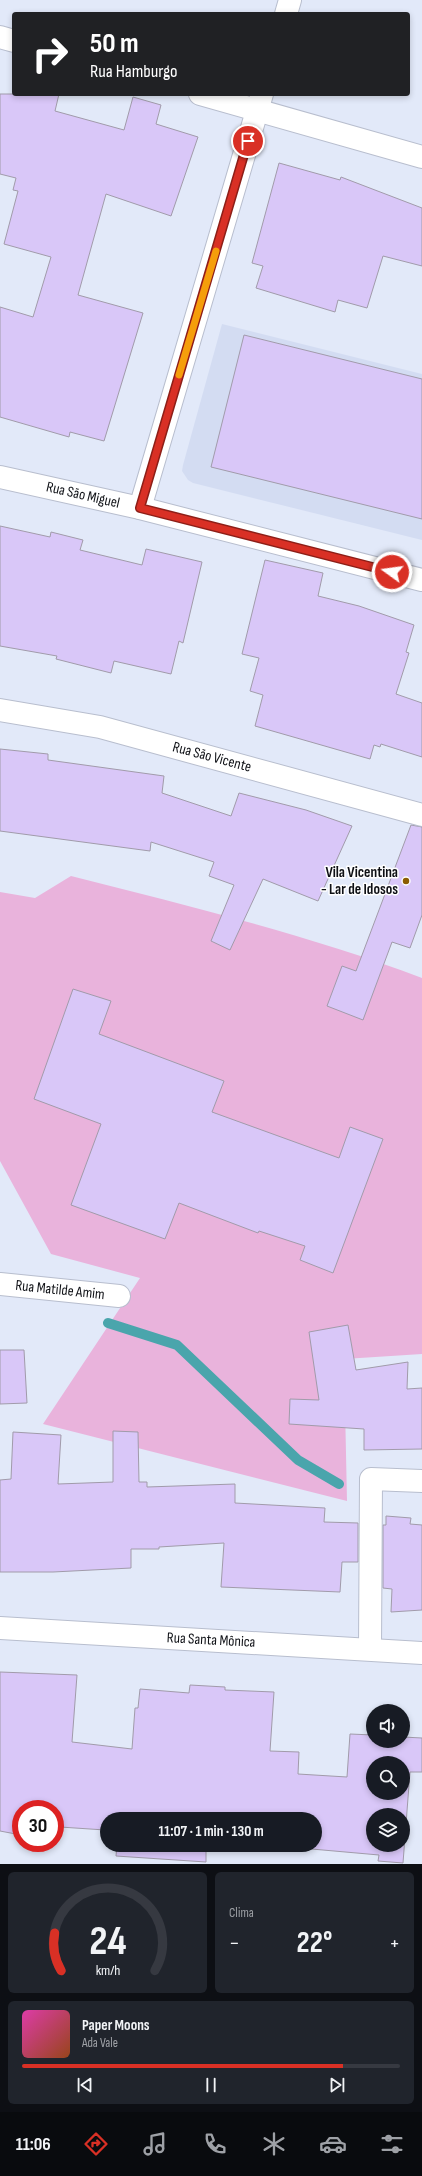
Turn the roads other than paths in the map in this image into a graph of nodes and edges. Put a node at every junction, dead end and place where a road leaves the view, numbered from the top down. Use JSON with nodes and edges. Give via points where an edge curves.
{"nodes":[{"id":1,"x":290,"y":0,"type":"edge"},
{"id":2,"x":287,"y":12,"type":"edge"},
{"id":3,"x":0,"y":37,"type":"edge"},
{"id":4,"x":12,"y":40,"type":"edge"},
{"id":5,"x":215,"y":96,"type":"edge"},
{"id":6,"x":260,"y":102,"type":"edge"},
{"id":7,"x":422,"y":157,"type":"edge"},
{"id":8,"x":0,"y":477,"type":"edge"},
{"id":9,"x":140,"y":508,"type":"junction"},
{"id":10,"x":422,"y":580,"type":"edge"},
{"id":11,"x":0,"y":710,"type":"edge"},
{"id":12,"x":422,"y":815,"type":"edge"},
{"id":13,"x":0,"y":1284,"type":"edge"},
{"id":14,"x":119,"y":1296,"type":"dead end"},
{"id":15,"x":422,"y":1481,"type":"edge"},
{"id":16,"x":0,"y":1628,"type":"edge"},
{"id":17,"x":370,"y":1649,"type":"junction"},
{"id":18,"x":422,"y":1653,"type":"edge"}],
"edges":[{"from":1,"to":2,"type":"street"},
{"from":3,"to":4,"type":"street"},
{"from":5,"to":6,"type":"street"},
{"from":6,"to":7,"type":"street"},
{"from":6,"to":9,"type":"street"},
{"from":8,"to":9,"type":"street","name":"Rua São Miguel"},
{"from":9,"to":10,"type":"street","name":"Rua São Miguel"},
{"from":11,"to":12,"type":"street","name":"Rua São Vicente","via":[[100,727]]},
{"from":13,"to":14,"type":"street","name":"Rua Matilde Amim"},
{"from":15,"to":17,"type":"street","via":[[371,1479]]},
{"from":16,"to":17,"type":"street","name":"Rua Santa Mônica"},
{"from":17,"to":18,"type":"street","name":"Rua Santa Mônica"}]}
